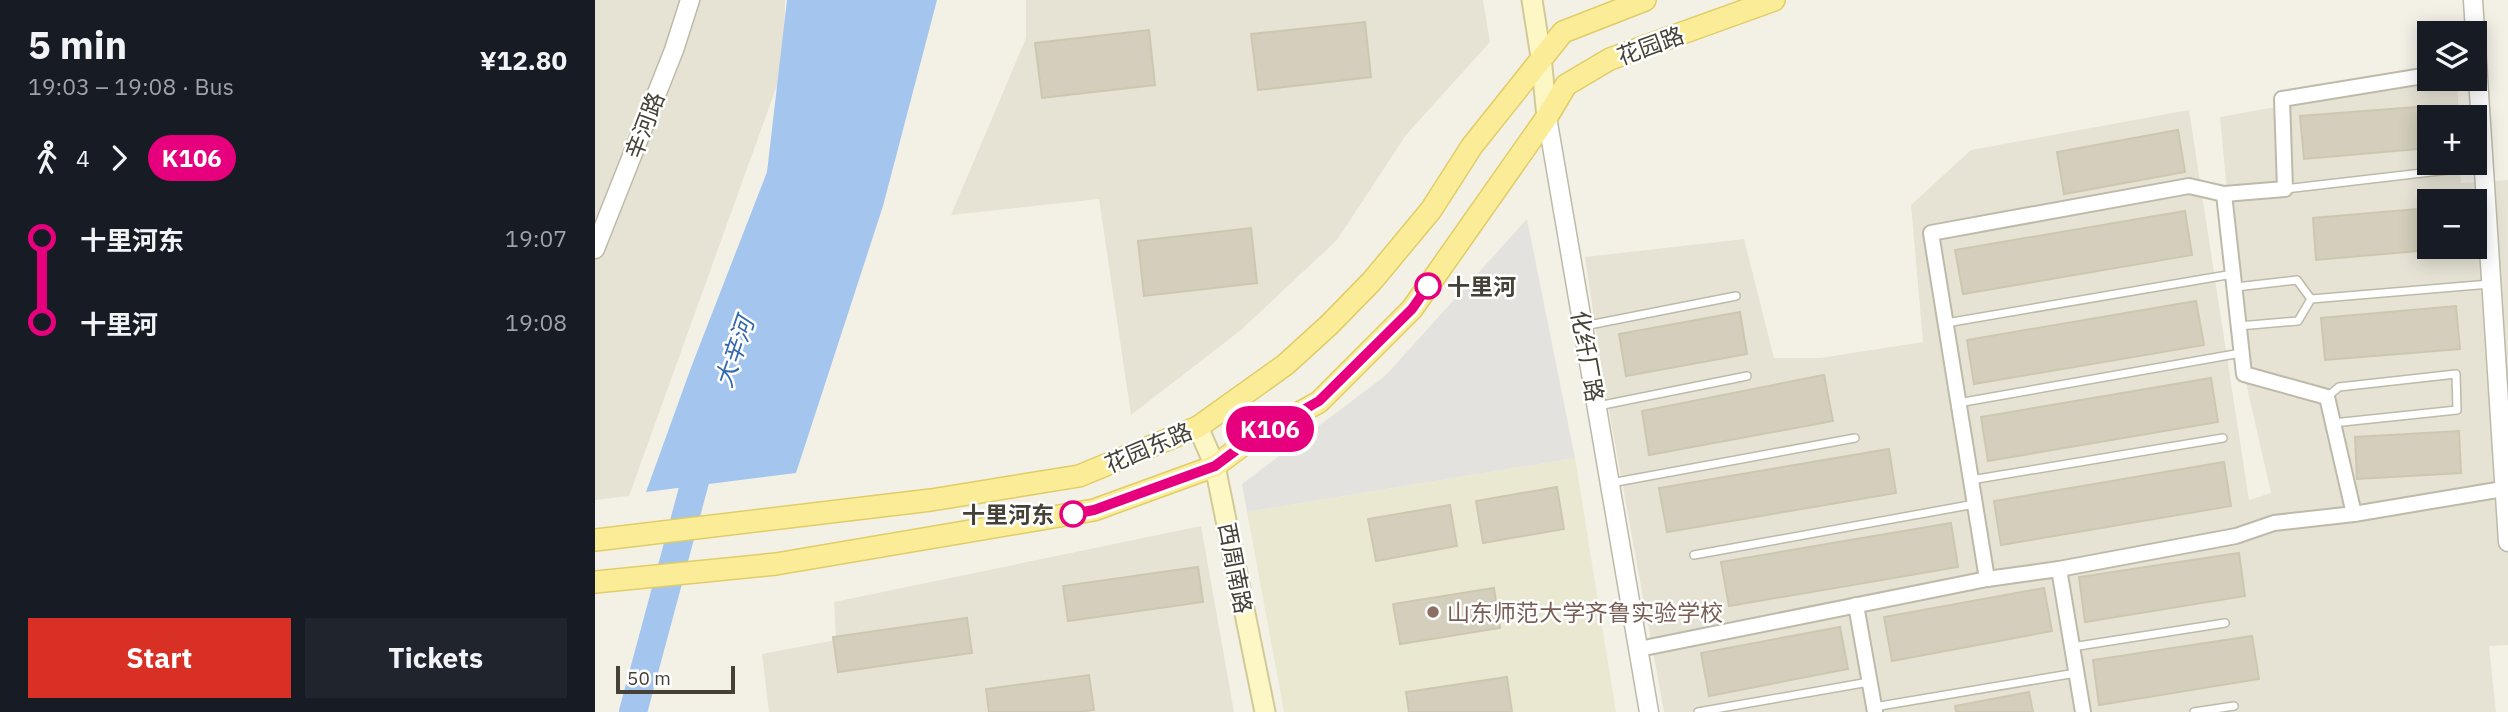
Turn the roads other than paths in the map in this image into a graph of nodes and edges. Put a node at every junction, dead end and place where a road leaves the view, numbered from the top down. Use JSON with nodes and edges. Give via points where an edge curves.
{"nodes":[{"id":1,"x":690,"y":0,"type":"edge"},
{"id":2,"x":1532,"y":0,"type":"edge"},
{"id":3,"x":1645,"y":0,"type":"edge"},
{"id":4,"x":1774,"y":0,"type":"edge"},
{"id":5,"x":2473,"y":0,"type":"edge"},
{"id":6,"x":2474,"y":21,"type":"edge"},
{"id":7,"x":1541,"y":57,"type":"junction"},
{"id":8,"x":2417,"y":77,"type":"edge"},
{"id":9,"x":1546,"y":117,"type":"junction"},
{"id":10,"x":2417,"y":174,"type":"edge"},
{"id":11,"x":2484,"y":175,"type":"edge"},
{"id":12,"x":2285,"y":189,"type":"junction"},
{"id":13,"x":2224,"y":194,"type":"junction"},
{"id":14,"x":595,"y":250,"type":"edge"},
{"id":15,"x":2235,"y":280,"type":"junction"},
{"id":16,"x":2490,"y":284,"type":"junction"},
{"id":17,"x":1736,"y":296,"type":"dead end"},
{"id":18,"x":2311,"y":299,"type":"junction"},
{"id":19,"x":1946,"y":323,"type":"junction"},
{"id":20,"x":1583,"y":326,"type":"junction"},
{"id":21,"x":2239,"y":326,"type":"junction"},
{"id":22,"x":2242,"y":353,"type":"junction"},
{"id":23,"x":1747,"y":376,"type":"dead end"},
{"id":24,"x":2327,"y":397,"type":"junction"},
{"id":25,"x":1958,"y":403,"type":"junction"},
{"id":26,"x":1597,"y":406,"type":"junction"},
{"id":27,"x":2333,"y":422,"type":"junction"},
{"id":28,"x":1198,"y":427,"type":"junction"},
{"id":29,"x":1854,"y":438,"type":"dead end"},
{"id":30,"x":2223,"y":438,"type":"dead end"},
{"id":31,"x":1215,"y":466,"type":"junction"},
{"id":32,"x":1971,"y":480,"type":"junction"},
{"id":33,"x":1611,"y":483,"type":"junction"},
{"id":34,"x":2503,"y":489,"type":"junction"},
{"id":35,"x":1975,"y":504,"type":"junction"},
{"id":36,"x":2354,"y":514,"type":"junction"},
{"id":37,"x":595,"y":540,"type":"edge"},
{"id":38,"x":2508,"y":542,"type":"edge"},
{"id":39,"x":1694,"y":555,"type":"dead end"},
{"id":40,"x":2059,"y":569,"type":"junction"},
{"id":41,"x":1987,"y":579,"type":"junction"},
{"id":42,"x":605,"y":581,"type":"edge"},
{"id":43,"x":1856,"y":605,"type":"junction"},
{"id":44,"x":2225,"y":623,"type":"dead end"},
{"id":45,"x":2072,"y":647,"type":"junction"},
{"id":46,"x":1639,"y":649,"type":"junction"},
{"id":47,"x":2076,"y":673,"type":"junction"},
{"id":48,"x":1870,"y":682,"type":"junction"},
{"id":49,"x":2234,"y":706,"type":"dead end"},
{"id":50,"x":1875,"y":710,"type":"edge"},
{"id":51,"x":1265,"y":712,"type":"edge"},
{"id":52,"x":1649,"y":712,"type":"edge"},
{"id":53,"x":1698,"y":712,"type":"edge"},
{"id":54,"x":2083,"y":712,"type":"edge"},
{"id":55,"x":2194,"y":712,"type":"edge"}],
"edges":[{"from":1,"to":14,"type":"street","name":"辛河路"},
{"from":2,"to":7,"type":"main road","name":"化纤厂路"},
{"from":3,"to":7,"type":"main road","name":"花园路","via":[[1563,32]]},
{"from":4,"to":9,"type":"main road","name":"花园路","via":[[1610,59],[1566,85]]},
{"from":5,"to":6,"type":"street"},
{"from":7,"to":9,"type":"main road","name":"化纤厂路"},
{"from":7,"to":28,"type":"main road","name":"花园东路","via":[[1472,146],[1431,210],[1372,281],[1285,365]]},
{"from":8,"to":12,"type":"street","via":[[2282,99]]},
{"from":9,"to":20,"type":"street","name":"化纤厂路"},
{"from":9,"to":31,"type":"main road","name":"花园东路","via":[[1412,309],[1319,401]]},
{"from":10,"to":12,"type":"lane"},
{"from":11,"to":16,"type":"street"},
{"from":12,"to":13,"type":"street"},
{"from":13,"to":15,"type":"street"},
{"from":13,"to":19,"type":"street","via":[[2189,186],[1931,233]]},
{"from":15,"to":18,"type":"lane","via":[[2297,280]]},
{"from":15,"to":19,"type":"lane"},
{"from":15,"to":21,"type":"street"},
{"from":16,"to":18,"type":"lane"},
{"from":16,"to":34,"type":"street"},
{"from":17,"to":20,"type":"lane"},
{"from":18,"to":21,"type":"lane","via":[[2298,321]]},
{"from":19,"to":25,"type":"street"},
{"from":20,"to":26,"type":"street","name":"化纤厂路"},
{"from":21,"to":22,"type":"street"},
{"from":22,"to":24,"type":"street","via":[[2244,374]]},
{"from":22,"to":25,"type":"lane"},
{"from":23,"to":26,"type":"lane"},
{"from":24,"to":27,"type":"street"},
{"from":24,"to":27,"type":"lane","via":[[2339,387],[2456,374],[2457,410]]},
{"from":25,"to":32,"type":"street"},
{"from":26,"to":33,"type":"street","name":"化纤厂路"},
{"from":27,"to":36,"type":"street"},
{"from":28,"to":31,"type":"main road","name":"西周南路"},
{"from":28,"to":37,"type":"main road","name":"花园东路","via":[[1079,476],[931,500]]},
{"from":29,"to":33,"type":"lane"},
{"from":30,"to":32,"type":"lane"},
{"from":31,"to":42,"type":"main road","name":"花园东路","via":[[1094,510],[776,564]]},
{"from":31,"to":51,"type":"main road","name":"西周南路"},
{"from":32,"to":35,"type":"street"},
{"from":33,"to":46,"type":"street","name":"化纤厂路"},
{"from":34,"to":36,"type":"street"},
{"from":34,"to":38,"type":"street"},
{"from":35,"to":39,"type":"lane"},
{"from":35,"to":41,"type":"street"},
{"from":36,"to":40,"type":"street","via":[[2274,523],[2236,536]]},
{"from":40,"to":41,"type":"street"},
{"from":40,"to":45,"type":"street"},
{"from":41,"to":43,"type":"street"},
{"from":43,"to":46,"type":"street"},
{"from":43,"to":48,"type":"street"},
{"from":44,"to":45,"type":"lane"},
{"from":45,"to":47,"type":"street"},
{"from":46,"to":52,"type":"street","name":"化纤厂路"},
{"from":47,"to":50,"type":"lane"},
{"from":47,"to":54,"type":"street"},
{"from":48,"to":50,"type":"street"},
{"from":48,"to":53,"type":"lane"},
{"from":49,"to":55,"type":"lane"}]}
